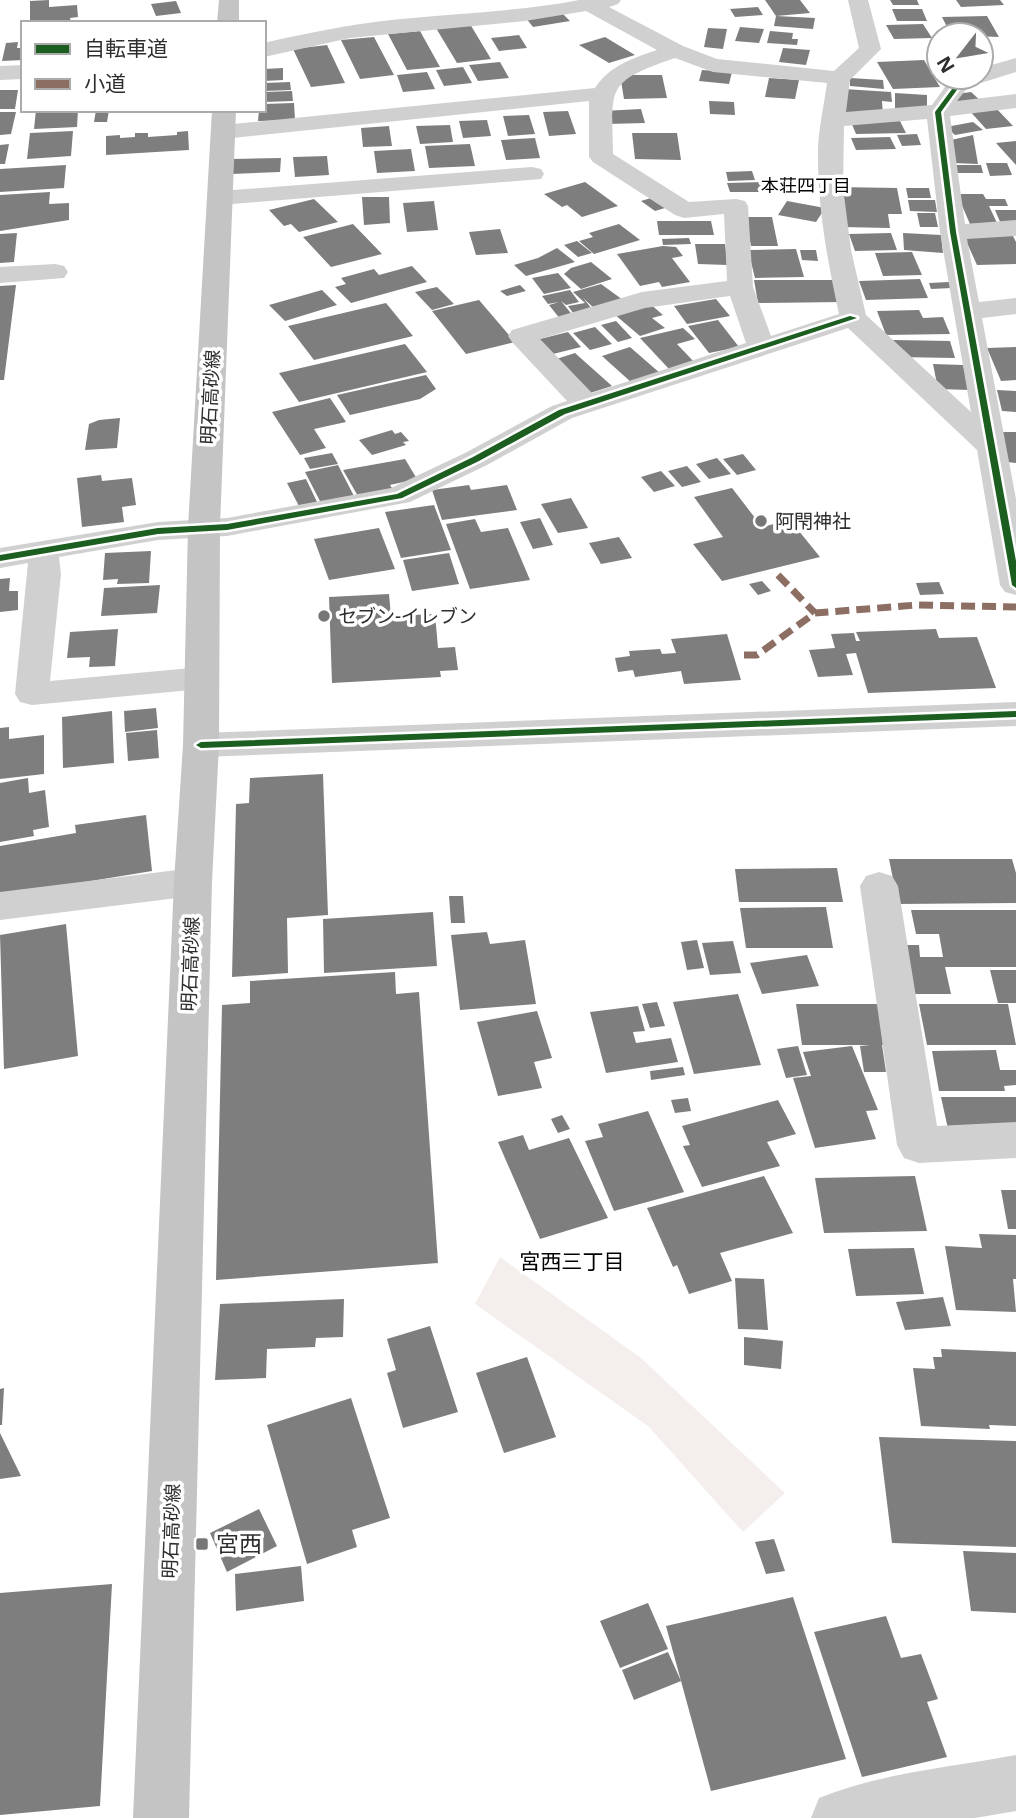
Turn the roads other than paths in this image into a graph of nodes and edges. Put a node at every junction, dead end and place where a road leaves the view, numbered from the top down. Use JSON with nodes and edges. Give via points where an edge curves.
{"nodes":[{"id":1,"x":229,"y":0,"type":"edge"},
{"id":2,"x":859,"y":0,"type":"edge"},
{"id":3,"x":585,"y":3,"type":"edge"},
{"id":4,"x":228,"y":21,"type":"edge"},
{"id":5,"x":266,"y":50,"type":"edge"},
{"id":6,"x":675,"y":51,"type":"junction"},
{"id":7,"x":1016,"y":65,"type":"edge"},
{"id":8,"x":995,"y":71,"type":"edge"},
{"id":9,"x":21,"y":72,"type":"edge"},
{"id":10,"x":0,"y":73,"type":"edge"},
{"id":11,"x":839,"y":78,"type":"junction"},
{"id":12,"x":953,"y":91,"type":"edge"},
{"id":13,"x":591,"y":94,"type":"dead end"},
{"id":14,"x":1016,"y":101,"type":"edge"},
{"id":15,"x":938,"y":112,"type":"junction"},
{"id":16,"x":834,"y":120,"type":"junction"},
{"id":17,"x":223,"y":121,"type":"edge"},
{"id":18,"x":532,"y":174,"type":"dead end"},
{"id":19,"x":220,"y":198,"type":"junction"},
{"id":20,"x":1016,"y":228,"type":"edge"},
{"id":21,"x":953,"y":232,"type":"junction"},
{"id":22,"x":55,"y":272,"type":"dead end"},
{"id":23,"x":0,"y":275,"type":"edge"},
{"id":24,"x":740,"y":287,"type":"junction"},
{"id":25,"x":1016,"y":306,"type":"edge"},
{"id":26,"x":968,"y":311,"type":"junction"},
{"id":27,"x":853,"y":318,"type":"junction"},
{"id":28,"x":761,"y":346,"type":"junction"},
{"id":29,"x":586,"y":404,"type":"junction"},
{"id":30,"x":990,"y":446,"type":"junction"},
{"id":31,"x":204,"y":527,"type":"junction"},
{"id":32,"x":43,"y":550,"type":"junction"},
{"id":33,"x":0,"y":558,"type":"edge"},
{"id":34,"x":1016,"y":584,"type":"edge"},
{"id":35,"x":202,"y":678,"type":"junction"},
{"id":36,"x":1016,"y":715,"type":"edge"},
{"id":37,"x":201,"y":745,"type":"junction"},
{"id":38,"x":193,"y":882,"type":"junction"},
{"id":39,"x":879,"y":886,"type":"dead end"},
{"id":40,"x":0,"y":906,"type":"edge"},
{"id":41,"x":1016,"y":1140,"type":"edge"},
{"id":42,"x":1016,"y":1783,"type":"edge"},
{"id":43,"x":151,"y":1816,"type":"edge"},
{"id":44,"x":839,"y":1818,"type":"edge"}],
"edges":[{"from":1,"to":4,"type":"main road"},
{"from":2,"to":11,"type":"street","via":[[870,49]]},
{"from":3,"to":5,"type":"street","via":[[402,25]]},
{"from":3,"to":6,"type":"street"},
{"from":6,"to":11,"type":"street","via":[[713,65]]},
{"from":6,"to":24,"type":"street","via":[[621,71],[604,91],[598,110],[601,158],[684,209],[736,206]]},
{"from":7,"to":8,"type":"street"},
{"from":9,"to":10,"type":"street"},
{"from":11,"to":16,"type":"street"},
{"from":12,"to":15,"type":"street"},
{"from":13,"to":17,"type":"street","via":[[528,94]]},
{"from":14,"to":15,"type":"street"},
{"from":15,"to":16,"type":"street"},
{"from":15,"to":21,"type":"street"},
{"from":16,"to":27,"type":"street","via":[[831,187],[838,250]]},
{"from":17,"to":19,"type":"main road","name":"明石高砂線"},
{"from":18,"to":19,"type":"street"},
{"from":19,"to":31,"type":"main road","name":"明石高砂線"},
{"from":20,"to":21,"type":"street"},
{"from":21,"to":26,"type":"street"},
{"from":22,"to":23,"type":"street"},
{"from":24,"to":28,"type":"street"},
{"from":24,"to":29,"type":"street","via":[[642,300],[522,336]]},
{"from":25,"to":26,"type":"street"},
{"from":26,"to":30,"type":"street"},
{"from":27,"to":28,"type":"street"},
{"from":27,"to":30,"type":"street"},
{"from":28,"to":29,"type":"street"},
{"from":29,"to":31,"type":"street","via":[[399,496],[227,527]]},
{"from":30,"to":34,"type":"street"},
{"from":31,"to":32,"type":"street"},
{"from":31,"to":35,"type":"main road","name":"明石高砂線"},
{"from":32,"to":33,"type":"street"},
{"from":32,"to":35,"type":"street","via":[[45,574],[32,694]]},
{"from":35,"to":37,"type":"main road","name":"明石高砂線"},
{"from":36,"to":37,"type":"street"},
{"from":37,"to":38,"type":"main road","name":"明石高砂線"},
{"from":38,"to":40,"type":"street"},
{"from":38,"to":43,"type":"main road","name":"明石高砂線"},
{"from":39,"to":41,"type":"street","via":[[919,1145]]},
{"from":42,"to":44,"type":"street"}]}
